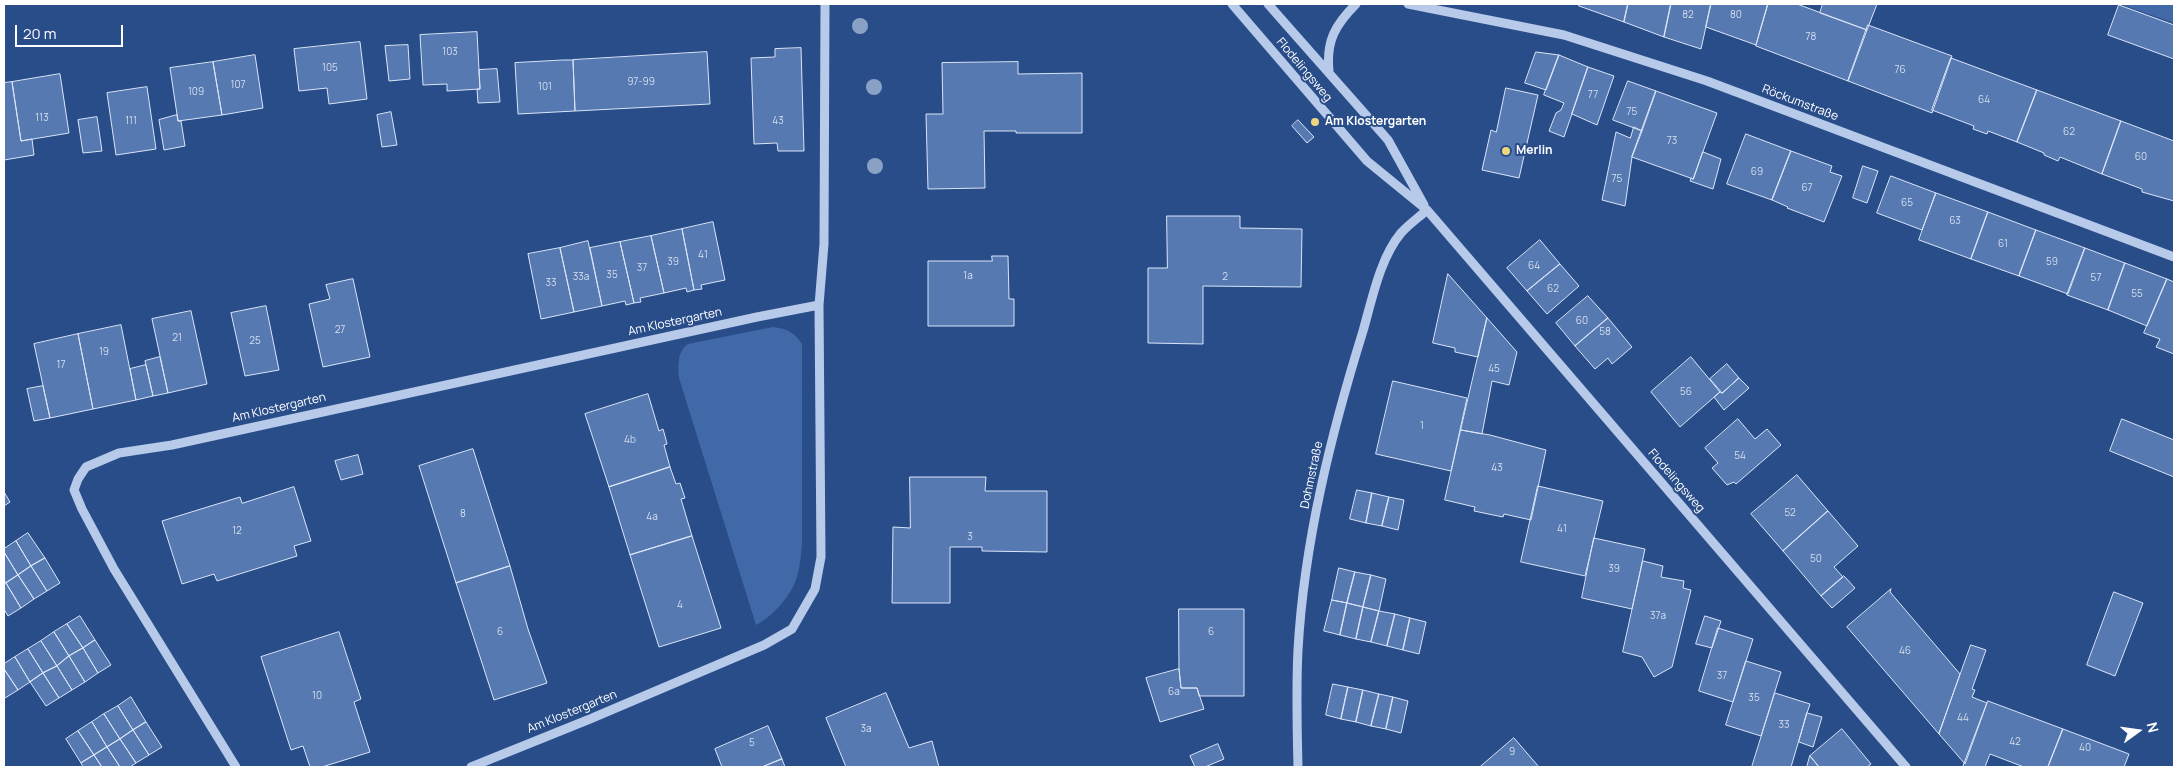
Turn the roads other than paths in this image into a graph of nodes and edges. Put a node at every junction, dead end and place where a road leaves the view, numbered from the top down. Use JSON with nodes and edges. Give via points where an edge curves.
{"nodes":[{"id":1,"x":825,"y":4,"type":"edge"},
{"id":2,"x":1232,"y":4,"type":"edge"},
{"id":3,"x":1268,"y":4,"type":"edge"},
{"id":4,"x":1356,"y":4,"type":"edge"},
{"id":5,"x":1408,"y":4,"type":"edge"},
{"id":6,"x":1329,"y":72,"type":"junction"},
{"id":7,"x":1427,"y":210,"type":"junction"},
{"id":8,"x":2174,"y":257,"type":"edge"},
{"id":9,"x":819,"y":305,"type":"junction"},
{"id":10,"x":236,"y":767,"type":"edge"},
{"id":11,"x":471,"y":767,"type":"edge"},
{"id":12,"x":1298,"y":767,"type":"edge"},
{"id":13,"x":1906,"y":767,"type":"edge"}],
"edges":[{"from":1,"to":9,"type":"street","name":"Am Klostergarten","via":[[824,244]]},
{"from":2,"to":7,"type":"street","name":"Flodelingsweg","via":[[1367,161]]},
{"from":3,"to":6,"type":"street","name":"Flodelingsweg"},
{"from":4,"to":6,"type":"street","via":[[1334,33],[1327,52]]},
{"from":5,"to":8,"type":"street","name":"Röckumstraße","via":[[1564,34],[1707,81]]},
{"from":6,"to":7,"type":"street","name":"Flodelingsweg","via":[[1388,140]]},
{"from":7,"to":12,"type":"street","name":"Dohmstraße","via":[[1401,233],[1383,267],[1330,450],[1302,599],[1298,650]]},
{"from":7,"to":13,"type":"street","name":"Flodelingsweg"},
{"from":9,"to":10,"type":"street","name":"Am Klostergarten","via":[[172,445],[119,453],[86,467],[74,490],[82,508],[114,569]]},
{"from":9,"to":11,"type":"street","name":"Am Klostergarten","via":[[821,557],[815,589],[792,629],[764,645]]}]}
